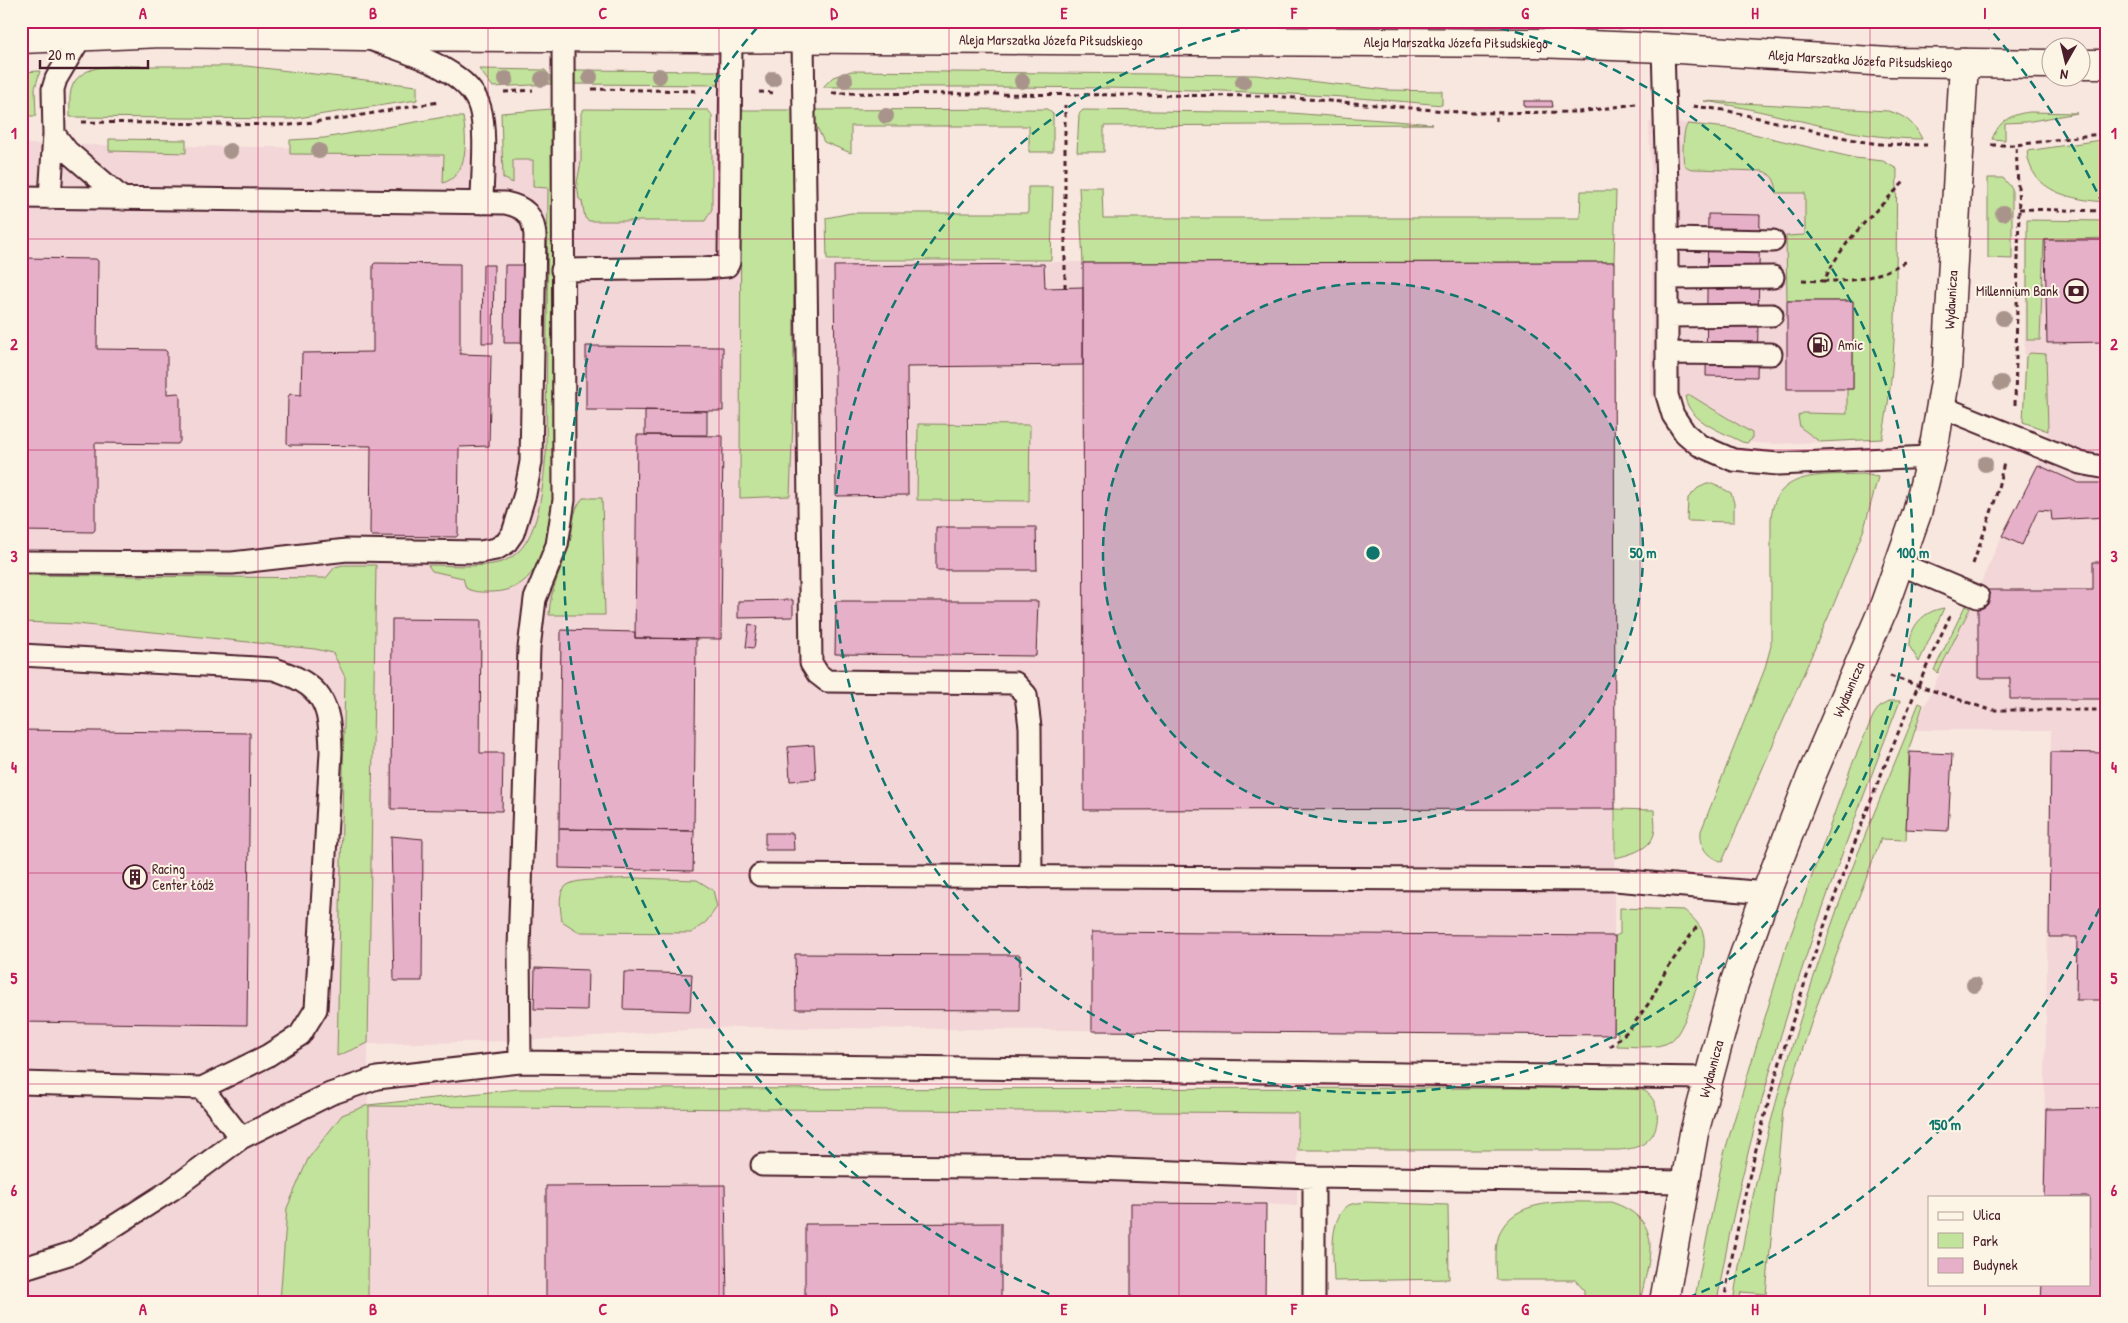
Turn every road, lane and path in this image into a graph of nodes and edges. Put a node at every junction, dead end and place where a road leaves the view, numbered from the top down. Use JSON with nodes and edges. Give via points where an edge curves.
{"nodes":[{"id":1,"x":1137,"y":21,"type":"edge"},
{"id":2,"x":82,"y":35,"type":"junction"},
{"id":3,"x":363,"y":36,"type":"junction"},
{"id":4,"x":563,"y":37,"type":"junction"},
{"id":5,"x":21,"y":38,"type":"edge"},
{"id":6,"x":731,"y":38,"type":"junction"},
{"id":7,"x":803,"y":38,"type":"junction"},
{"id":8,"x":1095,"y":41,"type":"junction"},
{"id":9,"x":1662,"y":48,"type":"junction"},
{"id":10,"x":1964,"y":63,"type":"junction"},
{"id":11,"x":2040,"y":64,"type":"edge"},
{"id":12,"x":2090,"y":64,"type":"edge"},
{"id":13,"x":2107,"y":64,"type":"edge"},
{"id":14,"x":582,"y":89,"type":"dead end"},
{"id":15,"x":542,"y":90,"type":"dead end"},
{"id":16,"x":701,"y":91,"type":"dead end"},
{"id":17,"x":751,"y":92,"type":"dead end"},
{"id":18,"x":494,"y":93,"type":"dead end"},
{"id":19,"x":780,"y":93,"type":"dead end"},
{"id":20,"x":828,"y":93,"type":"dead end"},
{"id":21,"x":448,"y":100,"type":"dead end"},
{"id":22,"x":1640,"y":104,"type":"dead end"},
{"id":23,"x":1065,"y":105,"type":"dead end"},
{"id":24,"x":1686,"y":106,"type":"dead end"},
{"id":25,"x":1496,"y":117,"type":"dead end"},
{"id":26,"x":1496,"y":121,"type":"dead end"},
{"id":27,"x":77,"y":122,"type":"dead end"},
{"id":28,"x":2107,"y":133,"type":"edge"},
{"id":29,"x":54,"y":134,"type":"junction"},
{"id":30,"x":1961,"y":145,"type":"junction"},
{"id":31,"x":2016,"y":145,"type":"junction"},
{"id":32,"x":1905,"y":181,"type":"dead end"},
{"id":33,"x":21,"y":197,"type":"edge"},
{"id":34,"x":50,"y":198,"type":"junction"},
{"id":35,"x":123,"y":199,"type":"junction"},
{"id":36,"x":482,"y":203,"type":"junction"},
{"id":37,"x":2020,"y":209,"type":"junction"},
{"id":38,"x":2107,"y":211,"type":"edge"},
{"id":39,"x":1668,"y":240,"type":"junction"},
{"id":40,"x":1773,"y":241,"type":"dead end"},
{"id":41,"x":1906,"y":261,"type":"dead end"},
{"id":42,"x":562,"y":270,"type":"junction"},
{"id":43,"x":1773,"y":277,"type":"dead end"},
{"id":44,"x":1667,"y":278,"type":"junction"},
{"id":45,"x":1798,"y":280,"type":"dead end"},
{"id":46,"x":1824,"y":281,"type":"junction"},
{"id":47,"x":1065,"y":288,"type":"dead end"},
{"id":48,"x":1772,"y":315,"type":"dead end"},
{"id":49,"x":1667,"y":316,"type":"junction"},
{"id":50,"x":1668,"y":353,"type":"junction"},
{"id":51,"x":1772,"y":354,"type":"dead end"},
{"id":52,"x":1942,"y":407,"type":"junction"},
{"id":53,"x":2011,"y":435,"type":"junction"},
{"id":54,"x":1930,"y":457,"type":"junction"},
{"id":55,"x":2107,"y":468,"type":"edge"},
{"id":56,"x":21,"y":562,"type":"edge"},
{"id":57,"x":1900,"y":564,"type":"junction"},
{"id":58,"x":1970,"y":594,"type":"junction"},
{"id":59,"x":21,"y":655,"type":"edge"},
{"id":60,"x":1859,"y":664,"type":"junction"},
{"id":61,"x":1917,"y":686,"type":"junction"},
{"id":62,"x":2107,"y":710,"type":"edge"},
{"id":63,"x":760,"y":875,"type":"dead end"},
{"id":64,"x":1030,"y":878,"type":"junction"},
{"id":65,"x":1766,"y":893,"type":"junction"},
{"id":66,"x":1698,"y":925,"type":"dead end"},
{"id":67,"x":520,"y":1062,"type":"junction"},
{"id":68,"x":1582,"y":1075,"type":"junction"},
{"id":69,"x":1708,"y":1078,"type":"junction"},
{"id":70,"x":21,"y":1083,"type":"edge"},
{"id":71,"x":202,"y":1088,"type":"junction"},
{"id":72,"x":241,"y":1138,"type":"junction"},
{"id":73,"x":762,"y":1165,"type":"dead end"},
{"id":74,"x":1314,"y":1177,"type":"junction"},
{"id":75,"x":1684,"y":1182,"type":"junction"},
{"id":76,"x":21,"y":1269,"type":"edge"},
{"id":77,"x":1314,"y":1302,"type":"edge"},
{"id":78,"x":1664,"y":1302,"type":"edge"},
{"id":79,"x":1724,"y":1302,"type":"edge"}],
"edges":[{"from":1,"to":8,"type":"lane"},
{"from":2,"to":3,"type":"main road","name":"Aleja Marszałka Józefa Piłsudskiego"},
{"from":2,"to":5,"type":"main road","name":"Aleja Marszałka Józefa Piłsudskiego"},
{"from":2,"to":29,"type":"lane","via":[[55,84]]},
{"from":3,"to":4,"type":"main road","name":"Aleja Marszałka Józefa Piłsudskiego"},
{"from":3,"to":36,"type":"lane","via":[[446,70],[471,91],[478,101],[482,121]]},
{"from":4,"to":6,"type":"main road","name":"Aleja Marszałka Józefa Piłsudskiego"},
{"from":4,"to":42,"type":"lane"},
{"from":6,"to":7,"type":"main road","name":"Aleja Marszałka Józefa Piłsudskiego"},
{"from":6,"to":42,"type":"lane","via":[[727,266]]},
{"from":7,"to":8,"type":"main road","name":"Aleja Marszałka Józefa Piłsudskiego"},
{"from":7,"to":64,"type":"lane","via":[[811,663],[827,681],[1015,683],[1026,695],[1030,727]]},
{"from":8,"to":9,"type":"main road","name":"Aleja Marszałka Józefa Piłsudskiego","via":[[1507,43]]},
{"from":9,"to":10,"type":"main road","name":"Aleja Marszałka Józefa Piłsudskiego","via":[[1889,62]]},
{"from":9,"to":39,"type":"lane"},
{"from":10,"to":11,"type":"main road","name":"Aleja Marszałka Józefa Piłsudskiego"},
{"from":10,"to":30,"type":"main road","name":"Wydawnicza"},
{"from":12,"to":13,"type":"main road"},
{"from":14,"to":16,"type":"path"},
{"from":15,"to":18,"type":"path"},
{"from":17,"to":19,"type":"path"},
{"from":20,"to":22,"type":"path","via":[[1272,96],[1487,113],[1579,112]]},
{"from":21,"to":27,"type":"path","via":[[290,125]]},
{"from":23,"to":47,"type":"path"},
{"from":24,"to":30,"type":"path","via":[[1724,110],[1859,142]]},
{"from":25,"to":26,"type":"path"},
{"from":28,"to":31,"type":"path"},
{"from":29,"to":34,"type":"lane"},
{"from":29,"to":35,"type":"lane","via":[[67,151]]},
{"from":30,"to":31,"type":"path"},
{"from":30,"to":52,"type":"main road","name":"Wydawnicza","via":[[1949,349]]},
{"from":31,"to":37,"type":"path"},
{"from":32,"to":46,"type":"path","via":[[1860,225]]},
{"from":33,"to":34,"type":"lane"},
{"from":34,"to":35,"type":"lane"},
{"from":35,"to":36,"type":"lane"},
{"from":36,"to":56,"type":"lane","via":[[518,206],[528,213],[535,235],[533,446],[518,522],[506,543],[496,550],[480,552],[348,550],[232,563]]},
{"from":37,"to":38,"type":"path"},
{"from":37,"to":53,"type":"path","via":[[2016,386]]},
{"from":39,"to":40,"type":"lane"},
{"from":39,"to":44,"type":"lane"},
{"from":41,"to":46,"type":"path","via":[[1892,270],[1864,279]]},
{"from":42,"to":67,"type":"lane","via":[[564,500],[557,545],[535,599],[529,648]]},
{"from":43,"to":44,"type":"lane"},
{"from":44,"to":49,"type":"lane"},
{"from":45,"to":46,"type":"path"},
{"from":48,"to":49,"type":"lane"},
{"from":49,"to":50,"type":"lane"},
{"from":50,"to":51,"type":"lane"},
{"from":50,"to":54,"type":"lane","via":[[1667,395],[1673,415],[1699,445],[1720,455],[1733,460],[1778,464]]},
{"from":52,"to":53,"type":"lane"},
{"from":52,"to":54,"type":"main road","name":"Wydawnicza"},
{"from":53,"to":55,"type":"lane","via":[[2080,464]]},
{"from":53,"to":58,"type":"path"},
{"from":54,"to":57,"type":"main road","name":"Wydawnicza","via":[[1917,513]]},
{"from":57,"to":58,"type":"lane"},
{"from":57,"to":60,"type":"main road","name":"Wydawnicza"},
{"from":58,"to":61,"type":"path"},
{"from":59,"to":71,"type":"lane","via":[[274,669],[297,677],[314,689],[325,706],[331,752],[316,1009],[300,1035]]},
{"from":60,"to":61,"type":"path"},
{"from":60,"to":65,"type":"main road","name":"Wydawnicza"},
{"from":61,"to":62,"type":"path","via":[[1990,710]]},
{"from":61,"to":79,"type":"path","via":[[1860,826],[1813,957],[1769,1102],[1736,1229]]},
{"from":63,"to":64,"type":"lane"},
{"from":64,"to":65,"type":"lane","via":[[1615,880]]},
{"from":65,"to":69,"type":"main road","name":"Wydawnicza","via":[[1734,984]]},
{"from":66,"to":68,"type":"path","via":[[1630,1029]]},
{"from":67,"to":68,"type":"lane"},
{"from":67,"to":72,"type":"lane","via":[[377,1078],[330,1094]]},
{"from":68,"to":69,"type":"lane"},
{"from":69,"to":75,"type":"main road","name":"Wydawnicza"},
{"from":70,"to":71,"type":"lane"},
{"from":71,"to":72,"type":"lane"},
{"from":72,"to":76,"type":"lane","via":[[171,1190],[72,1253]]},
{"from":73,"to":74,"type":"lane","via":[[1067,1168]]},
{"from":74,"to":75,"type":"lane"},
{"from":74,"to":77,"type":"lane"},
{"from":75,"to":78,"type":"main road","name":"Wydawnicza"}]}
